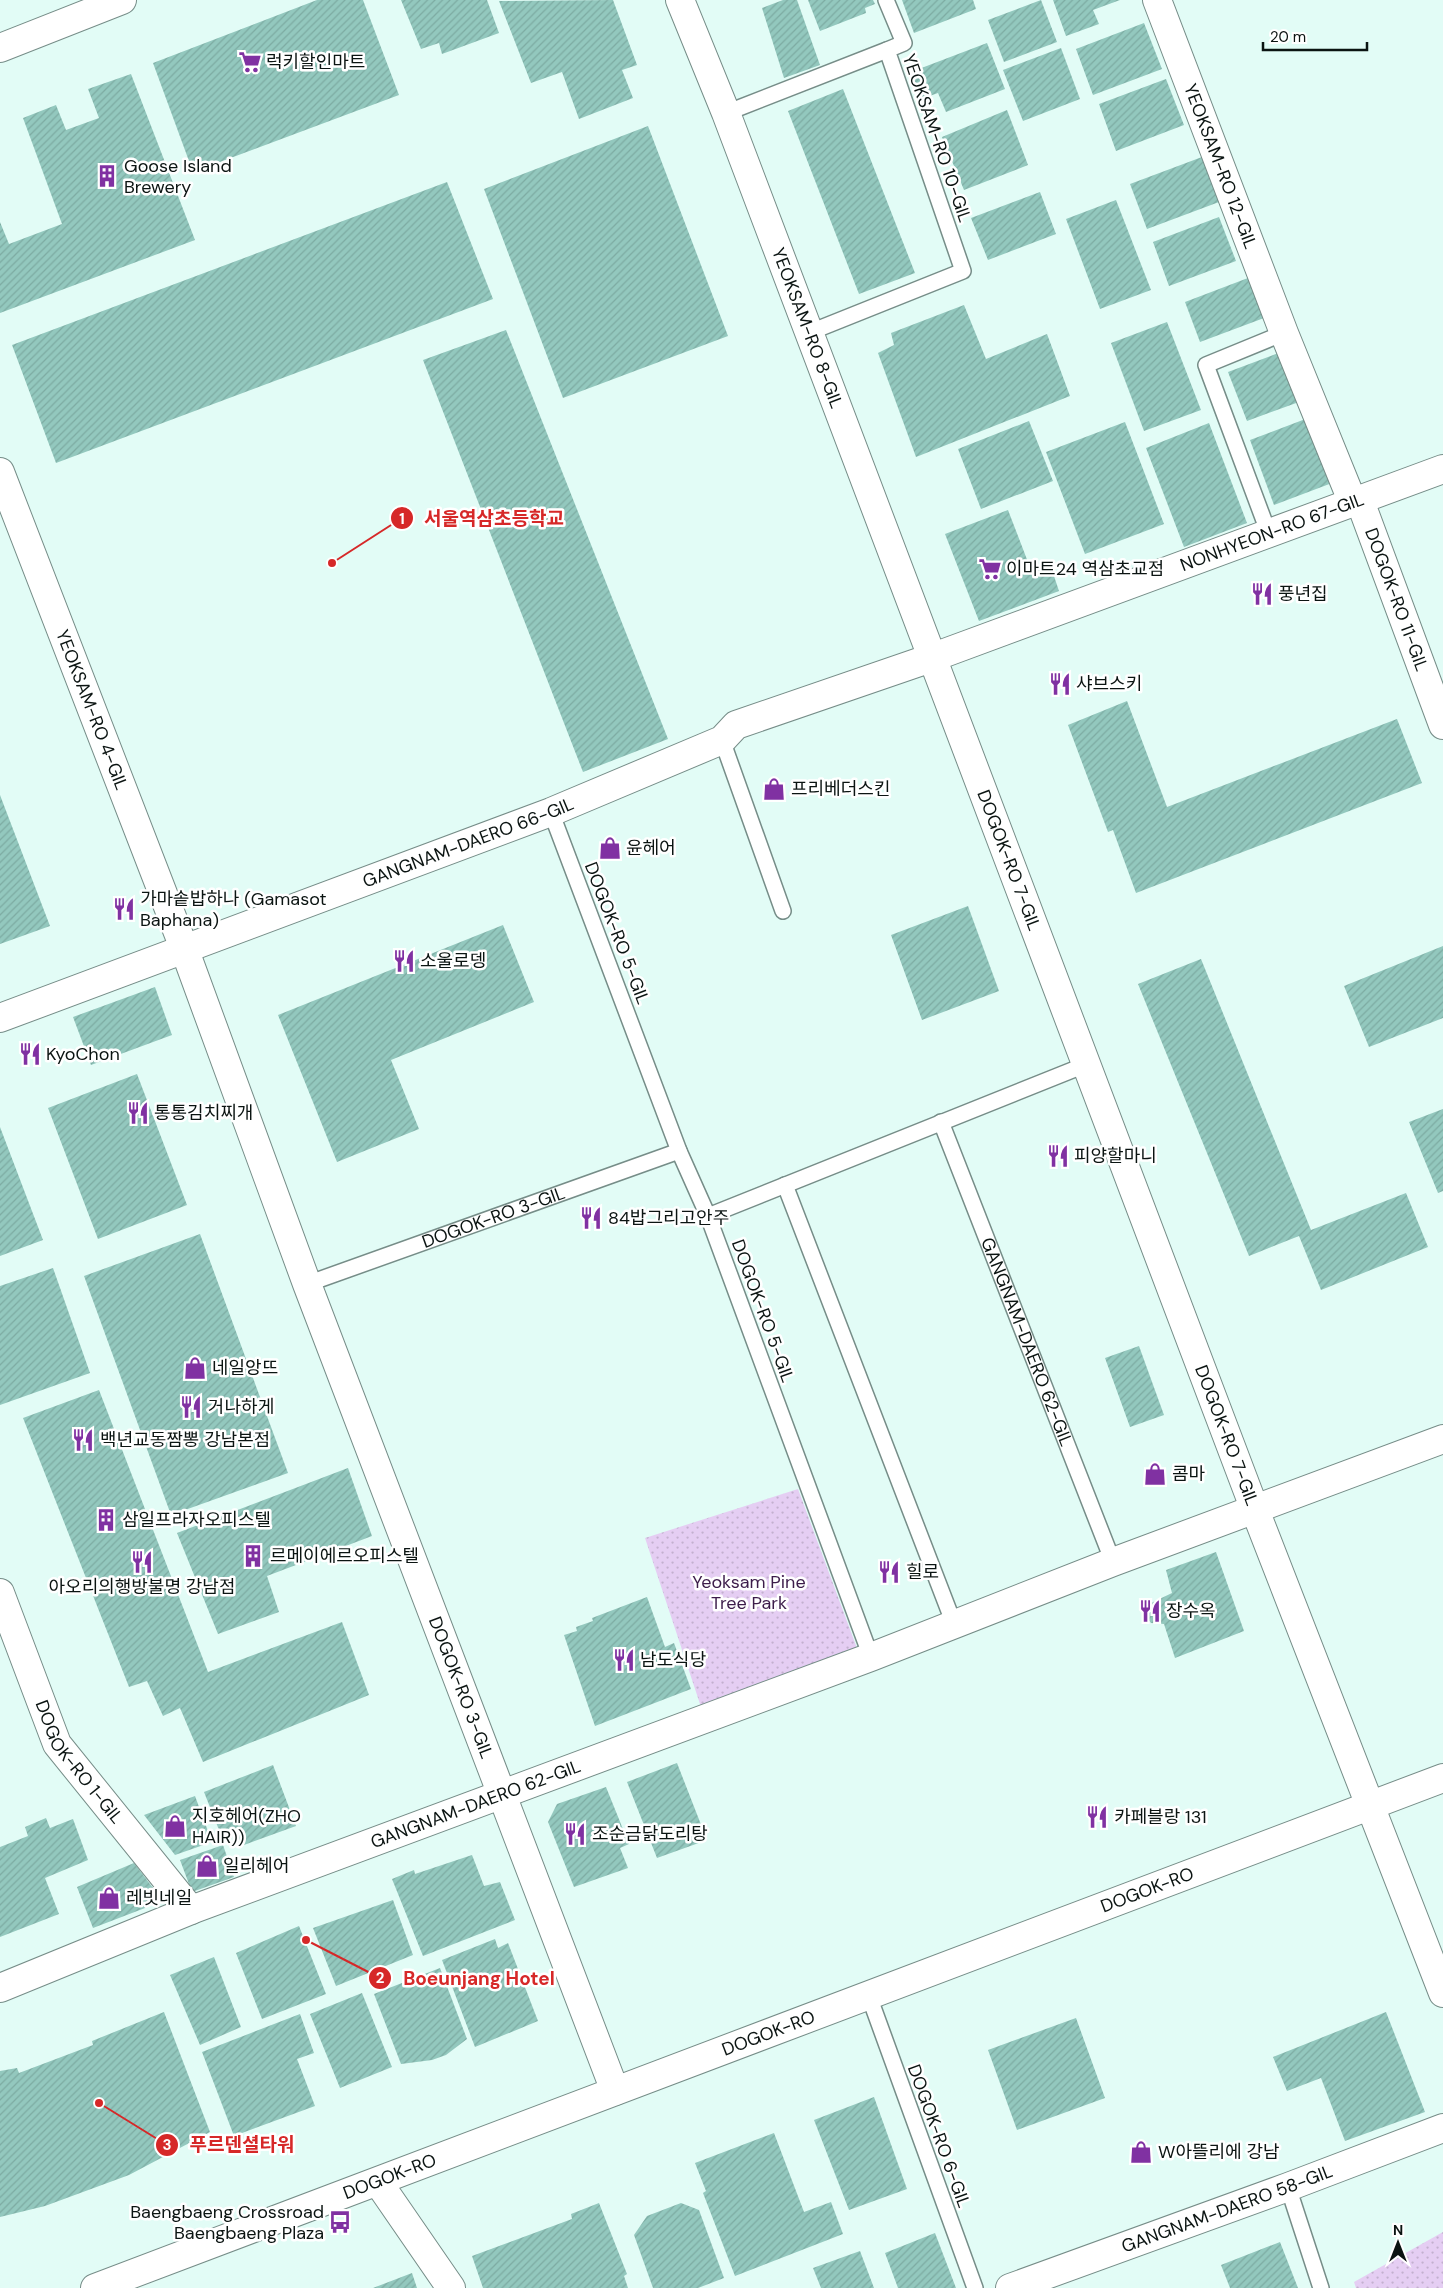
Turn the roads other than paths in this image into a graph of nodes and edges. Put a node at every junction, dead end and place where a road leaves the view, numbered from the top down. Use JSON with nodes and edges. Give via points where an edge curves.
{"nodes":[{"id":1,"x":122,"y":0,"type":"edge"},
{"id":2,"x":680,"y":0,"type":"edge"},
{"id":3,"x":886,"y":0,"type":"edge"},
{"id":4,"x":1157,"y":0,"type":"edge"},
{"id":5,"x":0,"y":48,"type":"edge"},
{"id":6,"x":887,"y":50,"type":"junction"},
{"id":7,"x":726,"y":113,"type":"junction"},
{"id":8,"x":808,"y":333,"type":"junction"},
{"id":9,"x":1284,"y":333,"type":"junction"},
{"id":10,"x":1443,"y":469,"type":"edge"},
{"id":11,"x":0,"y":472,"type":"edge"},
{"id":12,"x":1357,"y":502,"type":"junction"},
{"id":13,"x":1269,"y":534,"type":"junction"},
{"id":14,"x":931,"y":658,"type":"junction"},
{"id":15,"x":1443,"y":725,"type":"edge"},
{"id":16,"x":722,"y":740,"type":"junction"},
{"id":17,"x":551,"y":812,"type":"junction"},
{"id":18,"x":783,"y":911,"type":"dead end"},
{"id":19,"x":184,"y":948,"type":"junction"},
{"id":20,"x":0,"y":1018,"type":"edge"},
{"id":21,"x":1085,"y":1065,"type":"junction"},
{"id":22,"x":941,"y":1122,"type":"junction"},
{"id":23,"x":679,"y":1151,"type":"junction"},
{"id":24,"x":785,"y":1185,"type":"junction"},
{"id":25,"x":708,"y":1216,"type":"junction"},
{"id":26,"x":307,"y":1284,"type":"junction"},
{"id":27,"x":1443,"y":1439,"type":"edge"},
{"id":28,"x":1255,"y":1510,"type":"junction"},
{"id":29,"x":1113,"y":1562,"type":"junction"},
{"id":30,"x":0,"y":1593,"type":"edge"},
{"id":31,"x":954,"y":1624,"type":"junction"},
{"id":32,"x":871,"y":1657,"type":"junction"},
{"id":33,"x":1443,"y":1778,"type":"edge"},
{"id":34,"x":501,"y":1794,"type":"junction"},
{"id":35,"x":1370,"y":1806,"type":"junction"},
{"id":36,"x":191,"y":1910,"type":"junction"},
{"id":37,"x":0,"y":1988,"type":"edge"},
{"id":38,"x":1443,"y":1993,"type":"edge"},
{"id":39,"x":869,"y":1996,"type":"junction"},
{"id":40,"x":615,"y":2091,"type":"junction"},
{"id":41,"x":1443,"y":2128,"type":"edge"},
{"id":42,"x":378,"y":2182,"type":"junction"},
{"id":43,"x":1288,"y":2187,"type":"junction"},
{"id":44,"x":95,"y":2288,"type":"edge"},
{"id":45,"x":451,"y":2288,"type":"edge"},
{"id":46,"x":975,"y":2288,"type":"edge"},
{"id":47,"x":1010,"y":2288,"type":"edge"},
{"id":48,"x":1321,"y":2288,"type":"edge"}],
"edges":[{"from":1,"to":5,"type":"street"},
{"from":2,"to":7,"type":"street","name":"YEOKSAM-RO 8-GIL"},
{"from":3,"to":6,"type":"lane","name":"YEOKSAM-RO 10-GIL","via":[[904,43]]},
{"from":4,"to":9,"type":"street","name":"YEOKSAM-RO 12-GIL"},
{"from":6,"to":7,"type":"lane"},
{"from":6,"to":8,"type":"lane","name":"YEOKSAM-RO 10-GIL","via":[[963,271]]},
{"from":7,"to":8,"type":"street","name":"YEOKSAM-RO 8-GIL"},
{"from":8,"to":14,"type":"street","name":"YEOKSAM-RO 8-GIL"},
{"from":9,"to":12,"type":"street","name":"YEOKSAM-RO 12-GIL"},
{"from":9,"to":13,"type":"lane","via":[[1206,365]]},
{"from":10,"to":12,"type":"street","name":"NONHYEON-RO 67-GIL"},
{"from":11,"to":19,"type":"street","name":"YEOKSAM-RO 4-GIL"},
{"from":12,"to":13,"type":"street","name":"NONHYEON-RO 67-GIL"},
{"from":12,"to":15,"type":"street","name":"DOGOK-RO 11-GIL"},
{"from":13,"to":14,"type":"street","name":"NONHYEON-RO 67-GIL"},
{"from":14,"to":16,"type":"street","name":"GANGNAM-DAERO 66-GIL","via":[[736,725]]},
{"from":14,"to":21,"type":"street","name":"DOGOK-RO 7-GIL"},
{"from":16,"to":17,"type":"street","name":"GANGNAM-DAERO 66-GIL"},
{"from":16,"to":18,"type":"lane"},
{"from":17,"to":19,"type":"street","name":"GANGNAM-DAERO 66-GIL"},
{"from":17,"to":23,"type":"lane","name":"DOGOK-RO 5-GIL"},
{"from":19,"to":20,"type":"street","name":"GANGNAM-DAERO 66-GIL"},
{"from":19,"to":26,"type":"street","name":"DOGOK-RO 3-GIL"},
{"from":21,"to":22,"type":"lane"},
{"from":21,"to":28,"type":"street","name":"DOGOK-RO 7-GIL"},
{"from":22,"to":24,"type":"lane"},
{"from":22,"to":29,"type":"lane","name":"GANGNAM-DAERO 62-GIL"},
{"from":23,"to":25,"type":"lane","name":"DOGOK-RO 5-GIL"},
{"from":23,"to":26,"type":"lane","name":"DOGOK-RO 3-GIL"},
{"from":24,"to":25,"type":"lane"},
{"from":24,"to":31,"type":"lane"},
{"from":25,"to":32,"type":"lane","name":"DOGOK-RO 5-GIL"},
{"from":26,"to":34,"type":"street","name":"DOGOK-RO 3-GIL"},
{"from":27,"to":28,"type":"street","name":"GANGNAM-DAERO 62-GIL"},
{"from":28,"to":29,"type":"street","name":"GANGNAM-DAERO 62-GIL"},
{"from":28,"to":35,"type":"street","name":"DOGOK-RO 7-GIL"},
{"from":29,"to":31,"type":"street","name":"GANGNAM-DAERO 62-GIL"},
{"from":30,"to":36,"type":"street","name":"DOGOK-RO 1-GIL","via":[[57,1744]]},
{"from":31,"to":32,"type":"street","name":"GANGNAM-DAERO 62-GIL"},
{"from":32,"to":34,"type":"street","name":"GANGNAM-DAERO 62-GIL"},
{"from":33,"to":35,"type":"street","name":"DOGOK-RO"},
{"from":34,"to":36,"type":"street","name":"GANGNAM-DAERO 62-GIL"},
{"from":34,"to":40,"type":"street","name":"DOGOK-RO 3-GIL"},
{"from":35,"to":38,"type":"street","name":"DOGOK-RO 7-GIL"},
{"from":35,"to":39,"type":"street","name":"DOGOK-RO"},
{"from":36,"to":37,"type":"street","name":"GANGNAM-DAERO 62-GIL"},
{"from":39,"to":40,"type":"street","name":"DOGOK-RO"},
{"from":39,"to":46,"type":"lane","name":"DOGOK-RO 6-GIL"},
{"from":40,"to":42,"type":"street","name":"DOGOK-RO"},
{"from":41,"to":43,"type":"street","name":"GANGNAM-DAERO 58-GIL"},
{"from":42,"to":44,"type":"street","name":"DOGOK-RO"},
{"from":42,"to":45,"type":"street"},
{"from":43,"to":47,"type":"street","name":"GANGNAM-DAERO 58-GIL"},
{"from":43,"to":48,"type":"lane"}]}
